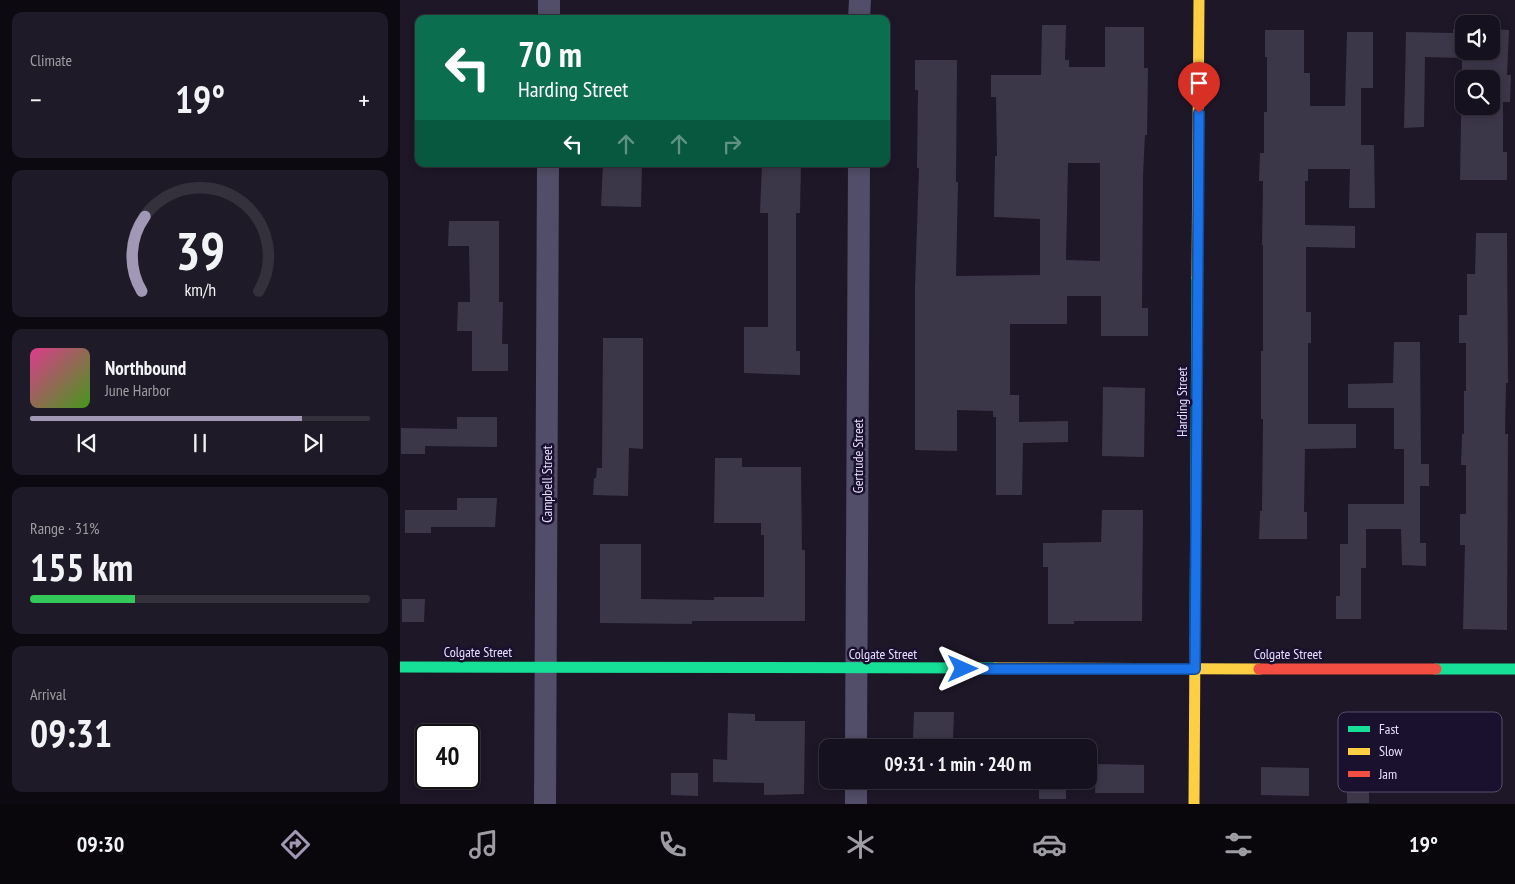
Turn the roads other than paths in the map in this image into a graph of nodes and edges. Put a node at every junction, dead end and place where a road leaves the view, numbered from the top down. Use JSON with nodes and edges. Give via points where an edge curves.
{"nodes":[{"id":1,"x":549,"y":0,"type":"edge"},
{"id":2,"x":860,"y":0,"type":"edge"},
{"id":3,"x":1199,"y":0,"type":"edge"},
{"id":4,"x":549,"y":15,"type":"edge"},
{"id":5,"x":859,"y":15,"type":"edge"},
{"id":6,"x":548,"y":167,"type":"edge"},
{"id":7,"x":859,"y":167,"type":"edge"},
{"id":8,"x":400,"y":667,"type":"edge"},
{"id":9,"x":546,"y":667,"type":"junction"},
{"id":10,"x":857,"y":669,"type":"junction"},
{"id":11,"x":1195,"y":669,"type":"junction"},
{"id":12,"x":1515,"y":669,"type":"edge"},
{"id":13,"x":856,"y":739,"type":"edge"},
{"id":14,"x":856,"y":789,"type":"edge"},
{"id":15,"x":545,"y":804,"type":"edge"},
{"id":16,"x":856,"y":804,"type":"edge"},
{"id":17,"x":1194,"y":804,"type":"edge"}],
"edges":[{"from":1,"to":4,"type":"street"},
{"from":2,"to":5,"type":"street"},
{"from":3,"to":11,"type":"street","name":"Harding Street"},
{"from":6,"to":9,"type":"street","name":"Campbell Street"},
{"from":7,"to":10,"type":"street","name":"Gertrude Street"},
{"from":8,"to":9,"type":"street","name":"Colgate Street"},
{"from":9,"to":10,"type":"street","name":"Colgate Street"},
{"from":9,"to":15,"type":"street","name":"Campbell Street"},
{"from":10,"to":11,"type":"street","name":"Colgate Street"},
{"from":10,"to":13,"type":"street","name":"Gertrude Street"},
{"from":11,"to":12,"type":"street","name":"Colgate Street"},
{"from":11,"to":17,"type":"street","name":"Harding Street"},
{"from":14,"to":16,"type":"street"}]}
